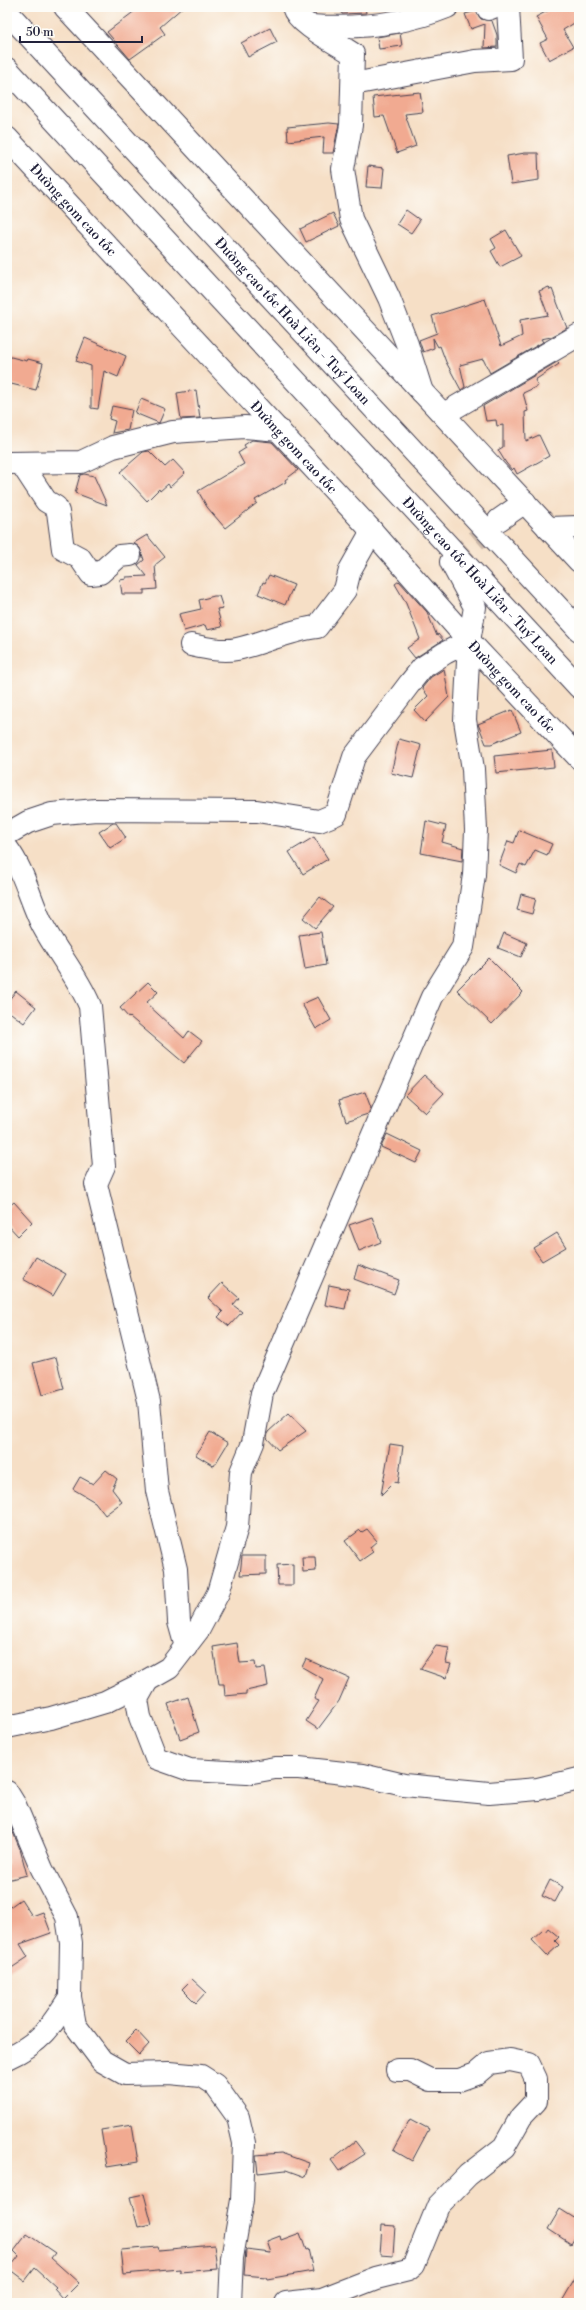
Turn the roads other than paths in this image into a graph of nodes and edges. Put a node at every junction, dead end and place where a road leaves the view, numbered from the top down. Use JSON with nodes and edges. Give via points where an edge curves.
{"nodes":[{"id":1,"x":65,"y":7,"type":"edge"},
{"id":2,"x":293,"y":7,"type":"edge"},
{"id":3,"x":447,"y":7,"type":"edge"},
{"id":4,"x":496,"y":8,"type":"edge"},
{"id":5,"x":7,"y":12,"type":"edge"},
{"id":6,"x":310,"y":26,"type":"junction"},
{"id":7,"x":7,"y":69,"type":"edge"},
{"id":8,"x":353,"y":84,"type":"junction"},
{"id":9,"x":7,"y":138,"type":"edge"},
{"id":10,"x":579,"y":335,"type":"edge"},
{"id":11,"x":422,"y":392,"type":"junction"},
{"id":12,"x":444,"y":414,"type":"junction"},
{"id":13,"x":279,"y":430,"type":"junction"},
{"id":14,"x":14,"y":463,"type":"edge"},
{"id":15,"x":525,"y":502,"type":"junction"},
{"id":16,"x":499,"y":520,"type":"tunnel mouth"},
{"id":17,"x":579,"y":527,"type":"edge"},
{"id":18,"x":548,"y":528,"type":"junction"},
{"id":19,"x":372,"y":531,"type":"junction"},
{"id":20,"x":130,"y":555,"type":"dead end"},
{"id":21,"x":579,"y":561,"type":"edge"},
{"id":22,"x":451,"y":562,"type":"dead end"},
{"id":23,"x":579,"y":630,"type":"edge"},
{"id":24,"x":469,"y":641,"type":"junction"},
{"id":25,"x":191,"y":645,"type":"dead end"},
{"id":26,"x":579,"y":687,"type":"edge"},
{"id":27,"x":579,"y":758,"type":"edge"},
{"id":28,"x":7,"y":834,"type":"edge"},
{"id":29,"x":7,"y":848,"type":"edge"},
{"id":30,"x":186,"y":1647,"type":"junction"},
{"id":31,"x":147,"y":1681,"type":"junction"},
{"id":32,"x":7,"y":1727,"type":"edge"},
{"id":33,"x":579,"y":1779,"type":"edge"},
{"id":34,"x":7,"y":1792,"type":"edge"},
{"id":35,"x":70,"y":1997,"type":"junction"},
{"id":36,"x":7,"y":2058,"type":"edge"},
{"id":37,"x":398,"y":2070,"type":"dead end"},
{"id":38,"x":354,"y":2295,"type":"edge"},
{"id":39,"x":230,"y":2303,"type":"edge"},
{"id":40,"x":286,"y":2303,"type":"edge"}],
"edges":[{"from":1,"to":11,"type":"main road"},
{"from":2,"to":6,"type":"main road","via":[[295,13]]},
{"from":3,"to":6,"type":"main road","via":[[400,22],[340,28]]},
{"from":4,"to":8,"type":"main road","via":[[511,59],[475,61]]},
{"from":5,"to":23,"type":"main road","name":"Đường cao tốc Hoà Liên - Tuý Loan"},
{"from":6,"to":8,"type":"main road","via":[[353,54]]},
{"from":7,"to":26,"type":"main road","name":"Đường cao tốc Hoà Liên - Tuý Loan"},
{"from":8,"to":11,"type":"main road","via":[[351,125],[343,169],[351,219],[389,298]]},
{"from":9,"to":13,"type":"main road","name":"Đường gom cao tốc"},
{"from":10,"to":12,"type":"main road"},
{"from":11,"to":12,"type":"main road"},
{"from":12,"to":15,"type":"main road"},
{"from":13,"to":14,"type":"main road","via":[[245,427],[173,432],[112,447],[81,462]]},
{"from":13,"to":19,"type":"main road","name":"Đường gom cao tốc"},
{"from":14,"to":20,"type":"main road","via":[[46,501],[56,508],[63,549],[80,558],[91,574],[100,573],[115,559]]},
{"from":15,"to":16,"type":"main road"},
{"from":15,"to":18,"type":"main road"},
{"from":17,"to":18,"type":"main road"},
{"from":18,"to":21,"type":"main road"},
{"from":19,"to":24,"type":"main road","name":"Đường gom cao tốc"},
{"from":19,"to":25,"type":"main road","via":[[350,570],[345,590],[317,627],[288,632],[235,649],[212,649]]},
{"from":22,"to":24,"type":"main road","via":[[475,607]]},
{"from":24,"to":27,"type":"main road","name":"Đường gom cao tốc"},
{"from":24,"to":28,"type":"main road","via":[[445,652],[422,668],[410,683],[354,757],[336,814],[319,821],[257,811],[96,810],[52,814],[28,822]]},
{"from":24,"to":30,"type":"main road","via":[[465,720],[473,769],[476,830],[474,875],[463,947],[432,997],[262,1392],[253,1443],[241,1472],[237,1526],[218,1593],[199,1629]]},
{"from":29,"to":30,"type":"main road","via":[[15,858],[28,886],[43,926],[81,984],[90,1006],[104,1166],[96,1184],[149,1401],[157,1491],[176,1569],[179,1622]]},
{"from":30,"to":31,"type":"main road","via":[[169,1668]]},
{"from":31,"to":32,"type":"main road","via":[[105,1702],[51,1718]]},
{"from":31,"to":33,"type":"main road","via":[[137,1698],[140,1717],[156,1758],[190,1770],[247,1773],[275,1768],[299,1768],[362,1775],[404,1785],[489,1794],[538,1789]]},
{"from":34,"to":35,"type":"main road","via":[[67,1917],[71,1943]]},
{"from":35,"to":36,"type":"main road","via":[[50,2029],[23,2051]]},
{"from":35,"to":39,"type":"main road","via":[[74,2025],[102,2061],[125,2074],[169,2073],[201,2076],[215,2085],[238,2117],[244,2143],[243,2185],[238,2232],[232,2258]]},
{"from":37,"to":38,"type":"main road","via":[[410,2070],[430,2080],[459,2080],[476,2074],[489,2063],[516,2061],[529,2064],[536,2079],[536,2101],[521,2117],[504,2147],[468,2175],[438,2206],[414,2265],[404,2272],[376,2278]]},
{"from":38,"to":40,"type":"main road"}]}
